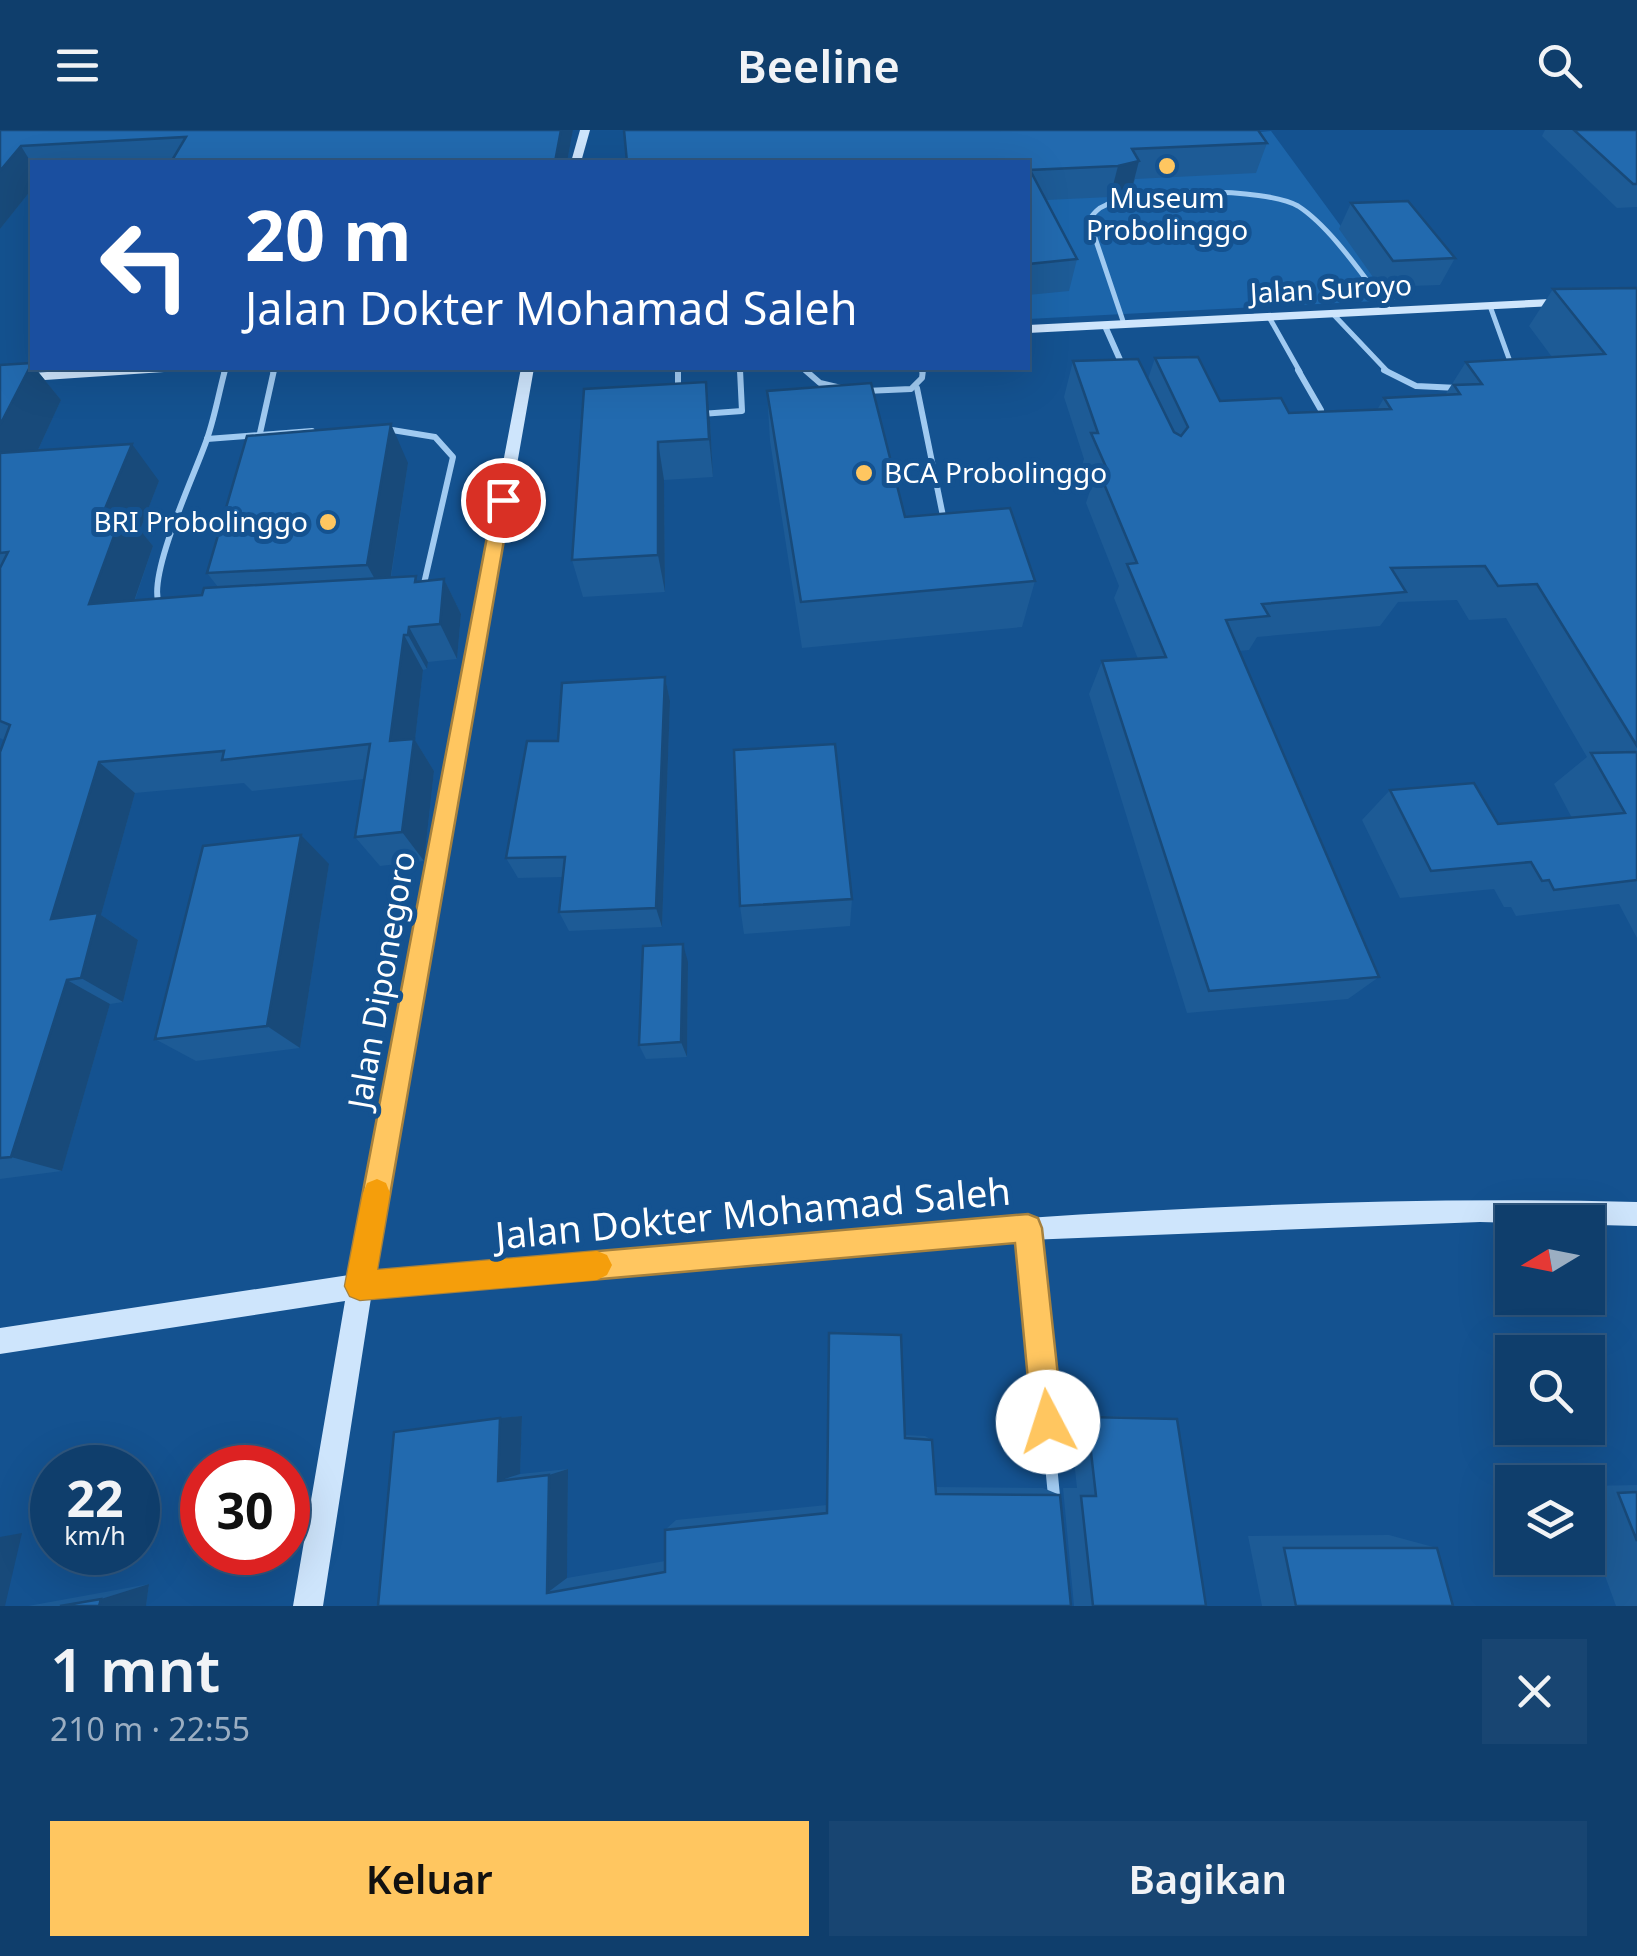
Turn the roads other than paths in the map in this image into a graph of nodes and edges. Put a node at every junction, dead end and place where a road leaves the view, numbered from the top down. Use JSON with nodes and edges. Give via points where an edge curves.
{"nodes":[{"id":1,"x":584,"y":130,"type":"edge"},
{"id":2,"x":576,"y":160,"type":"edge"},
{"id":3,"x":1582,"y":301,"type":"edge"},
{"id":4,"x":1490,"y":306,"type":"junction"},
{"id":5,"x":1390,"y":311,"type":"junction"},
{"id":6,"x":1333,"y":314,"type":"junction"},
{"id":7,"x":1269,"y":318,"type":"junction"},
{"id":8,"x":1124,"y":324,"type":"junction"},
{"id":9,"x":1105,"y":326,"type":"junction"},
{"id":10,"x":1030,"y":328,"type":"edge"},
{"id":11,"x":118,"y":370,"type":"edge"},
{"id":12,"x":224,"y":370,"type":"edge"},
{"id":13,"x":274,"y":370,"type":"edge"},
{"id":14,"x":526,"y":370,"type":"edge"},
{"id":15,"x":678,"y":370,"type":"edge"},
{"id":16,"x":740,"y":370,"type":"edge"},
{"id":17,"x":805,"y":370,"type":"edge"},
{"id":18,"x":923,"y":370,"type":"edge"},
{"id":19,"x":0,"y":379,"type":"edge"},
{"id":20,"x":1509,"y":379,"type":"edge"},
{"id":21,"x":1130,"y":383,"type":"edge"},
{"id":22,"x":916,"y":388,"type":"junction"},
{"id":23,"x":1463,"y":388,"type":"edge"},
{"id":24,"x":678,"y":399,"type":"edge"},
{"id":25,"x":1321,"y":410,"type":"edge"},
{"id":26,"x":695,"y":414,"type":"edge"},
{"id":27,"x":382,"y":429,"type":"edge"},
{"id":28,"x":330,"y":430,"type":"edge"},
{"id":29,"x":260,"y":432,"type":"junction"},
{"id":30,"x":206,"y":439,"type":"junction"},
{"id":31,"x":946,"y":536,"type":"edge"},
{"id":32,"x":421,"y":596,"type":"edge"},
{"id":33,"x":164,"y":612,"type":"edge"},
{"id":34,"x":1637,"y":1214,"type":"edge"},
{"id":35,"x":1028,"y":1228,"type":"junction"},
{"id":36,"x":360,"y":1286,"type":"junction"},
{"id":37,"x":0,"y":1341,"type":"edge"},
{"id":38,"x":1057,"y":1528,"type":"edge"},
{"id":39,"x":308,"y":1606,"type":"edge"}],
"edges":[{"from":1,"to":2,"type":"main road"},
{"from":3,"to":4,"type":"main road","name":"Jalan Suroyo"},
{"from":4,"to":5,"type":"main road","name":"Jalan Suroyo"},
{"from":4,"to":20,"type":"lane","via":[[1512,367]]},
{"from":5,"to":6,"type":"main road","name":"Jalan Suroyo"},
{"from":5,"to":8,"type":"lane","via":[[1299,207],[1274,196],[1224,194],[1114,202],[1096,210],[1089,220]]},
{"from":6,"to":7,"type":"main road","name":"Jalan Suroyo"},
{"from":6,"to":23,"type":"lane","via":[[1391,379],[1432,390]]},
{"from":7,"to":8,"type":"main road","name":"Jalan Suroyo"},
{"from":7,"to":25,"type":"lane"},
{"from":8,"to":9,"type":"main road","name":"Jalan Suroyo"},
{"from":9,"to":10,"type":"main road","name":"Jalan Suroyo"},
{"from":9,"to":21,"type":"street"},
{"from":11,"to":19,"type":"main road"},
{"from":12,"to":30,"type":"lane"},
{"from":13,"to":29,"type":"lane"},
{"from":14,"to":36,"type":"main road","name":"Jalan Diponegoro"},
{"from":15,"to":24,"type":"lane"},
{"from":16,"to":26,"type":"lane","via":[[742,412]]},
{"from":17,"to":22,"type":"lane","via":[[820,384],[849,390]]},
{"from":18,"to":22,"type":"lane"},
{"from":22,"to":31,"type":"lane"},
{"from":27,"to":32,"type":"lane","via":[[435,437],[452,457]]},
{"from":28,"to":29,"type":"lane"},
{"from":29,"to":30,"type":"lane"},
{"from":30,"to":33,"type":"lane","via":[[158,585]]},
{"from":34,"to":35,"type":"main road","name":"Jalan Dokter Mohamad Saleh","via":[[1480,1210]]},
{"from":35,"to":36,"type":"main road","name":"Jalan Dokter Mohamad Saleh"},
{"from":35,"to":38,"type":"street"},
{"from":36,"to":37,"type":"main road","name":"Jalan Dokter Mohamad Saleh"},
{"from":36,"to":39,"type":"main road","name":"Jalan Diponegoro"}]}
